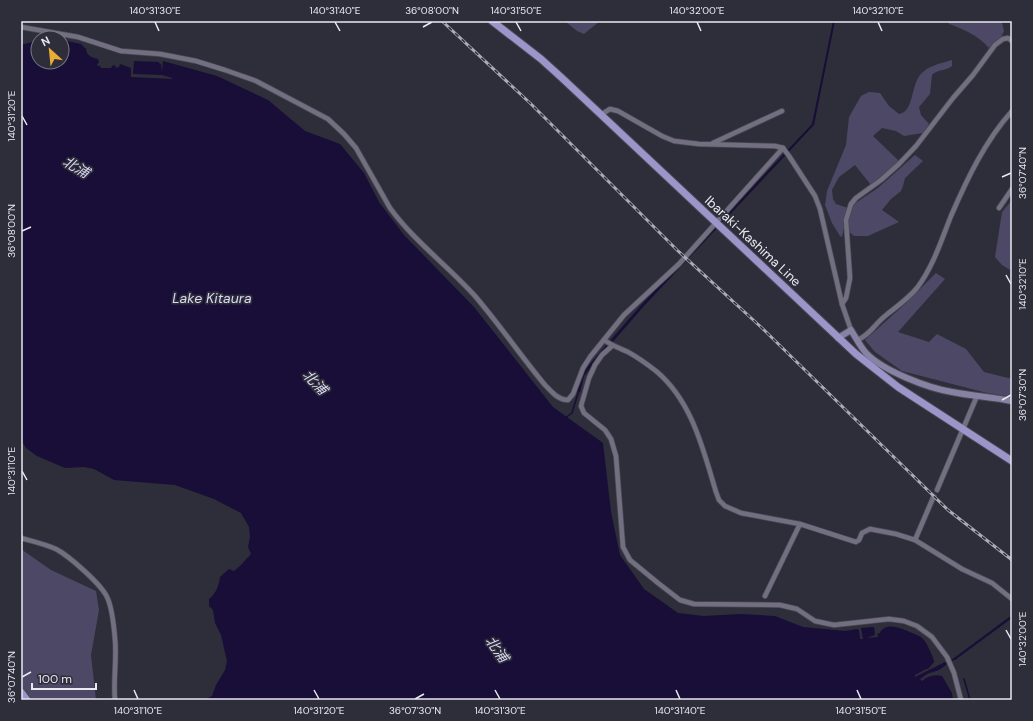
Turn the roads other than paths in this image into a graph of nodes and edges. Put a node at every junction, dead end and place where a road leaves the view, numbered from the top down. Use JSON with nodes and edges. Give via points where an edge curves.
{"nodes":[{"id":1,"x":492,"y":21,"type":"edge"},
{"id":2,"x":21,"y":27,"type":"edge"},
{"id":3,"x":1012,"y":41,"type":"edge"},
{"id":4,"x":782,"y":111,"type":"dead end"},
{"id":5,"x":1012,"y":111,"type":"edge"},
{"id":6,"x":602,"y":114,"type":"junction"},
{"id":7,"x":711,"y":144,"type":"junction"},
{"id":8,"x":784,"y":149,"type":"junction"},
{"id":9,"x":1012,"y":189,"type":"edge"},
{"id":10,"x":999,"y":208,"type":"dead end"},
{"id":11,"x":719,"y":225,"type":"junction"},
{"id":12,"x":842,"y":304,"type":"junction"},
{"id":13,"x":851,"y":330,"type":"junction"},
{"id":14,"x":838,"y":338,"type":"junction"},
{"id":15,"x":604,"y":340,"type":"junction"},
{"id":16,"x":857,"y":340,"type":"junction"},
{"id":17,"x":612,"y":346,"type":"junction"},
{"id":18,"x":904,"y":376,"type":"junction"},
{"id":19,"x":898,"y":387,"type":"junction"},
{"id":20,"x":977,"y":396,"type":"junction"},
{"id":21,"x":1012,"y":401,"type":"edge"},
{"id":22,"x":963,"y":429,"type":"junction"},
{"id":23,"x":1012,"y":462,"type":"edge"},
{"id":24,"x":937,"y":490,"type":"tunnel mouth"},
{"id":25,"x":933,"y":498,"type":"tunnel mouth"},
{"id":26,"x":800,"y":524,"type":"junction"},
{"id":27,"x":21,"y":538,"type":"edge"},
{"id":28,"x":915,"y":540,"type":"junction"},
{"id":29,"x":765,"y":596,"type":"dead end"},
{"id":30,"x":1012,"y":599,"type":"edge"},
{"id":31,"x":21,"y":692,"type":"edge"},
{"id":32,"x":27,"y":700,"type":"edge"},
{"id":33,"x":115,"y":700,"type":"edge"},
{"id":34,"x":961,"y":700,"type":"edge"}],
"edges":[{"from":1,"to":6,"type":"main road","name":"Ibaraki-Kashima Line","via":[[541,59]]},
{"from":2,"to":15,"type":"street","via":[[78,37],[121,51],[196,61],[256,81],[328,119],[356,148],[397,217],[475,297],[545,385],[563,400],[568,400],[573,394],[590,357]]},
{"from":3,"to":12,"type":"street","via":[[1004,39],[996,45],[916,146],[899,164],[851,204],[846,220],[850,278],[846,298]]},
{"from":4,"to":7,"type":"street"},
{"from":5,"to":16,"type":"street","via":[[1000,124],[964,184],[926,275],[903,302],[884,316],[865,336]]},
{"from":6,"to":7,"type":"street","via":[[610,109],[618,111],[668,139],[685,143]]},
{"from":6,"to":11,"type":"main road","name":"Ibaraki-Kashima Line"},
{"from":7,"to":8,"type":"street","via":[[775,146]]},
{"from":8,"to":11,"type":"street"},
{"from":8,"to":12,"type":"street","via":[[815,196],[820,209]]},
{"from":9,"to":10,"type":"street"},
{"from":11,"to":14,"type":"main road","name":"Ibaraki-Kashima Line"},
{"from":11,"to":15,"type":"street","via":[[624,315]]},
{"from":12,"to":13,"type":"street"},
{"from":13,"to":14,"type":"main road"},
{"from":13,"to":16,"type":"main road"},
{"from":14,"to":19,"type":"main road","name":"Ibaraki-Kashima Line"},
{"from":15,"to":17,"type":"street"},
{"from":16,"to":18,"type":"main road","via":[[874,360]]},
{"from":17,"to":26,"type":"street","via":[[627,352],[657,372],[682,402],[699,436],[716,492],[725,506],[741,513]]},
{"from":17,"to":34,"type":"street","via":[[595,365],[581,406],[584,413],[605,430],[611,439],[616,456],[623,547],[630,560],[680,600],[694,604],[780,605],[797,609],[815,621],[834,625],[882,619],[911,623],[927,633],[944,653],[954,674]]},
{"from":18,"to":19,"type":"main road"},
{"from":18,"to":20,"type":"main road","via":[[942,390]]},
{"from":19,"to":22,"type":"main road","name":"Ibaraki-Kashima Line"},
{"from":20,"to":21,"type":"main road"},
{"from":20,"to":22,"type":"street"},
{"from":22,"to":23,"type":"main road","name":"Ibaraki-Kashima Line"},
{"from":22,"to":24,"type":"street"},
{"from":25,"to":28,"type":"street"},
{"from":26,"to":28,"type":"street","via":[[856,542],[862,533],[870,529]]},
{"from":26,"to":29,"type":"street"},
{"from":27,"to":33,"type":"street","via":[[56,549],[100,586],[107,596],[115,638]]},
{"from":28,"to":30,"type":"street","via":[[962,569],[992,583]]},
{"from":31,"to":32,"type":"main road"}]}
